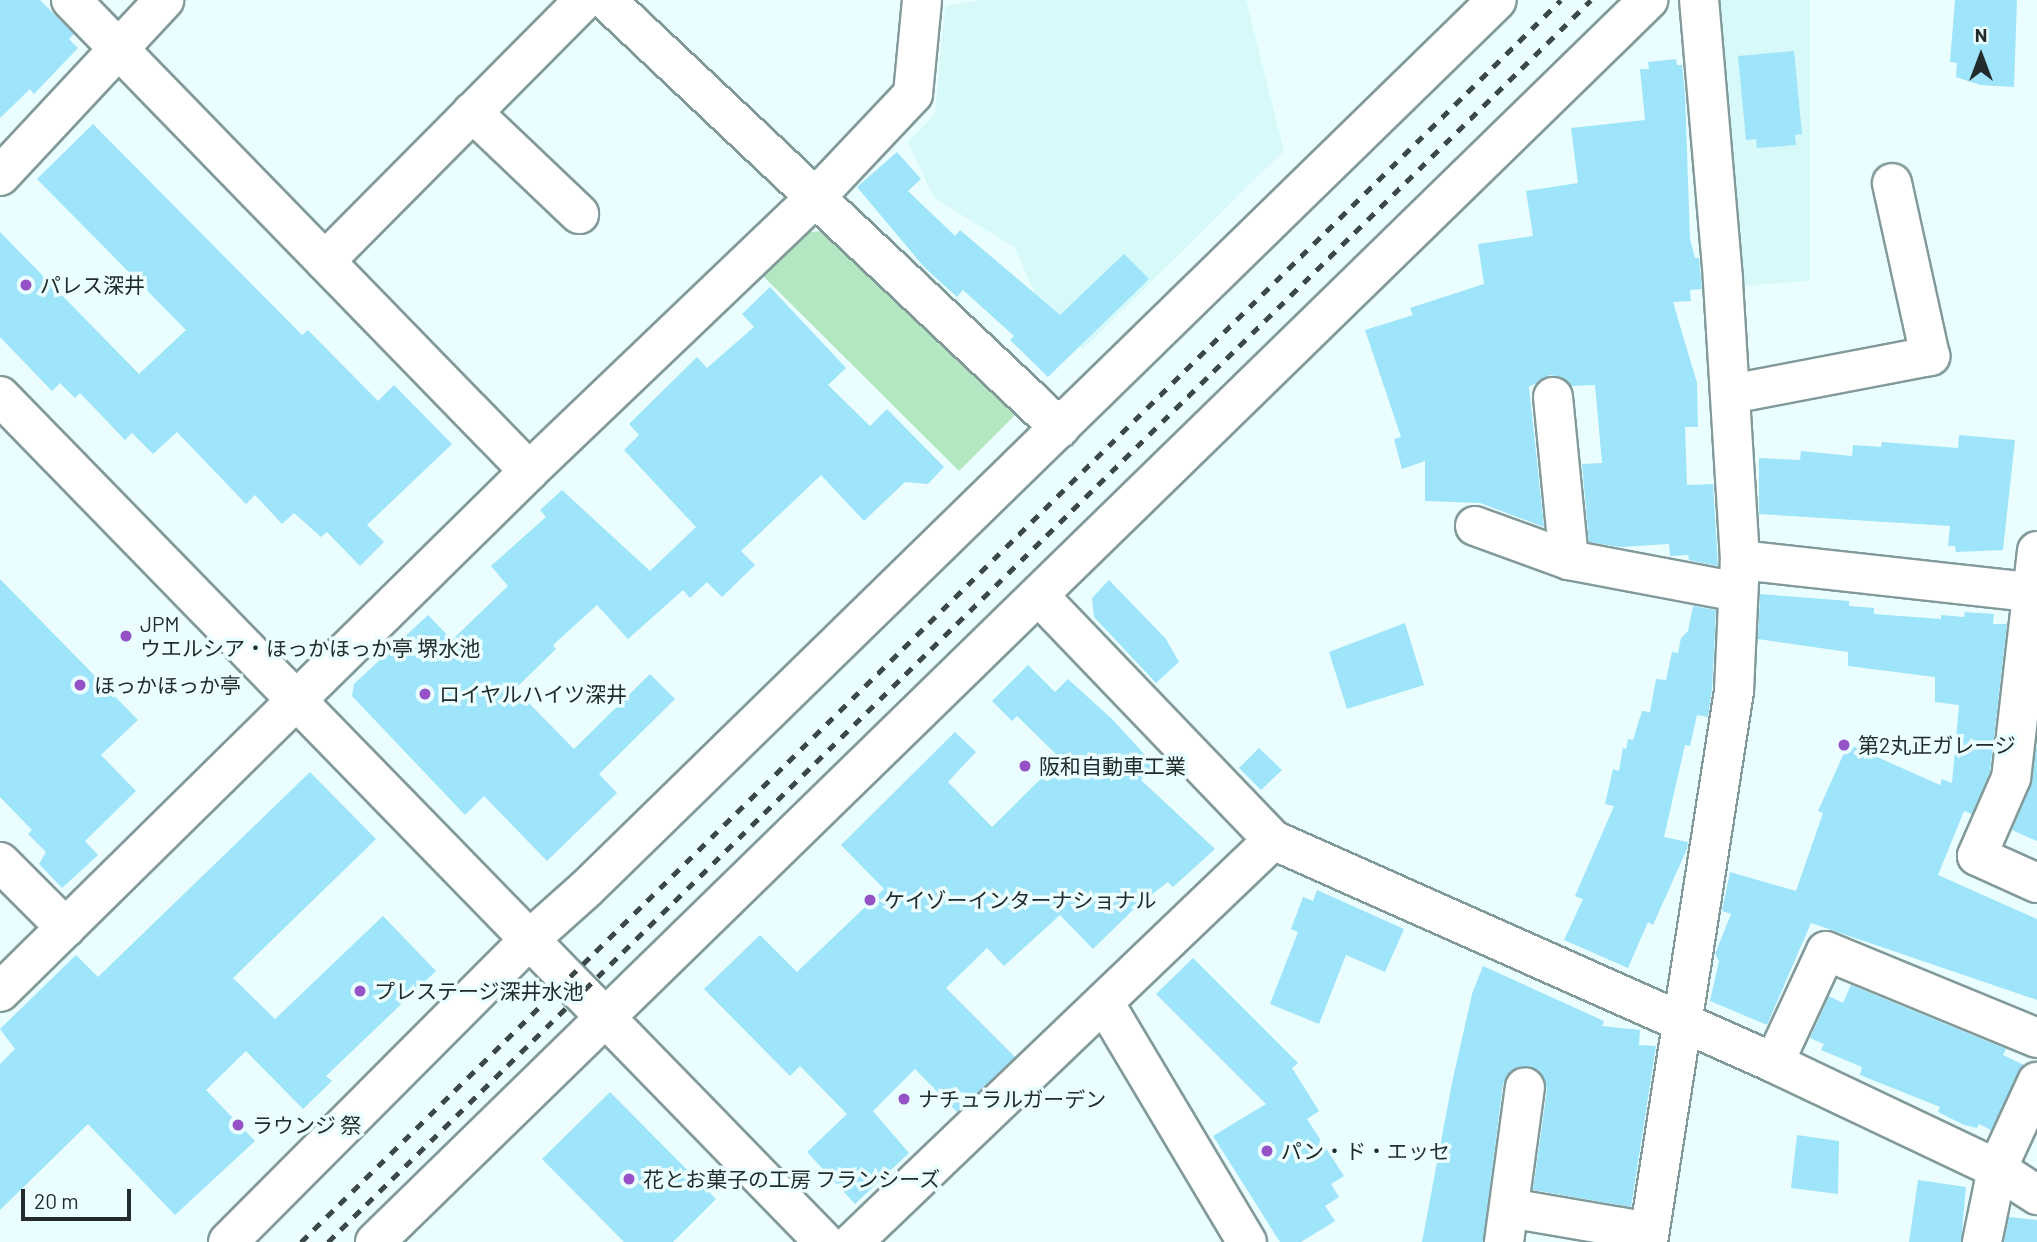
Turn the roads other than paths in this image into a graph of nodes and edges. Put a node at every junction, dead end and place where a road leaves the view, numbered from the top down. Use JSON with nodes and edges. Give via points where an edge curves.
{"nodes":[{"id":1,"x":71,"y":0,"type":"edge"},
{"id":2,"x":164,"y":0,"type":"edge"},
{"id":3,"x":584,"y":0,"type":"edge"},
{"id":4,"x":606,"y":0,"type":"edge"},
{"id":5,"x":922,"y":0,"type":"edge"},
{"id":6,"x":1497,"y":0,"type":"edge"},
{"id":7,"x":1648,"y":0,"type":"edge"},
{"id":8,"x":1699,"y":0,"type":"edge"},
{"id":9,"x":121,"y":47,"type":"junction"},
{"id":10,"x":472,"y":112,"type":"junction"},
{"id":11,"x":0,"y":176,"type":"edge"},
{"id":12,"x":1892,"y":183,"type":"dead end"},
{"id":13,"x":815,"y":198,"type":"junction"},
{"id":14,"x":579,"y":214,"type":"dead end"},
{"id":15,"x":325,"y":261,"type":"junction"},
{"id":16,"x":1731,"y":394,"type":"junction"},
{"id":17,"x":0,"y":396,"type":"edge"},
{"id":18,"x":1553,"y":397,"type":"dead end"},
{"id":19,"x":1060,"y":428,"type":"junction"},
{"id":20,"x":529,"y":471,"type":"junction"},
{"id":21,"x":1475,"y":526,"type":"dead end"},
{"id":22,"x":2037,"y":551,"type":"edge"},
{"id":23,"x":1569,"y":560,"type":"junction"},
{"id":24,"x":1739,"y":576,"type":"junction"},
{"id":25,"x":2035,"y":593,"type":"edge"},
{"id":26,"x":1039,"y":596,"type":"junction"},
{"id":27,"x":298,"y":700,"type":"junction"},
{"id":28,"x":1273,"y":840,"type":"junction"},
{"id":29,"x":0,"y":862,"type":"edge"},
{"id":30,"x":2037,"y":883,"type":"edge"},
{"id":31,"x":66,"y":928,"type":"junction"},
{"id":32,"x":530,"y":939,"type":"junction"},
{"id":33,"x":0,"y":992,"type":"edge"},
{"id":34,"x":1105,"y":1004,"type":"junction"},
{"id":35,"x":602,"y":1017,"type":"junction"},
{"id":36,"x":1679,"y":1023,"type":"junction"},
{"id":37,"x":2037,"y":1038,"type":"edge"},
{"id":38,"x":1774,"y":1063,"type":"junction"},
{"id":39,"x":2037,"y":1082,"type":"edge"},
{"id":40,"x":1525,"y":1087,"type":"dead end"},
{"id":41,"x":1997,"y":1169,"type":"junction"},
{"id":42,"x":2037,"y":1195,"type":"edge"},
{"id":43,"x":1506,"y":1225,"type":"edge"},
{"id":44,"x":1648,"y":1237,"type":"edge"},
{"id":45,"x":228,"y":1242,"type":"edge"},
{"id":46,"x":375,"y":1242,"type":"edge"},
{"id":47,"x":824,"y":1242,"type":"edge"},
{"id":48,"x":853,"y":1242,"type":"edge"},
{"id":49,"x":1247,"y":1242,"type":"edge"},
{"id":50,"x":1982,"y":1242,"type":"edge"}],
"edges":[{"from":1,"to":9,"type":"street"},
{"from":2,"to":9,"type":"street"},
{"from":3,"to":10,"type":"street"},
{"from":4,"to":13,"type":"street"},
{"from":5,"to":13,"type":"street","via":[[913,94]]},
{"from":6,"to":19,"type":"street"},
{"from":7,"to":26,"type":"street"},
{"from":8,"to":16,"type":"street"},
{"from":9,"to":11,"type":"street"},
{"from":9,"to":15,"type":"street"},
{"from":10,"to":14,"type":"street"},
{"from":10,"to":15,"type":"street"},
{"from":12,"to":16,"type":"street","via":[[1930,356]]},
{"from":13,"to":19,"type":"street"},
{"from":13,"to":20,"type":"street"},
{"from":15,"to":20,"type":"street"},
{"from":16,"to":24,"type":"street"},
{"from":17,"to":27,"type":"street"},
{"from":18,"to":23,"type":"street"},
{"from":19,"to":32,"type":"street"},
{"from":20,"to":27,"type":"street"},
{"from":21,"to":23,"type":"street"},
{"from":22,"to":25,"type":"street"},
{"from":23,"to":24,"type":"street"},
{"from":24,"to":25,"type":"street"},
{"from":24,"to":36,"type":"street","via":[[1734,691]]},
{"from":25,"to":30,"type":"street","via":[[2011,778],[1977,856]]},
{"from":26,"to":28,"type":"street"},
{"from":26,"to":35,"type":"street"},
{"from":27,"to":31,"type":"street"},
{"from":27,"to":32,"type":"street"},
{"from":28,"to":34,"type":"street"},
{"from":28,"to":36,"type":"street"},
{"from":29,"to":31,"type":"street"},
{"from":31,"to":33,"type":"street"},
{"from":32,"to":35,"type":"street"},
{"from":32,"to":45,"type":"street"},
{"from":34,"to":48,"type":"street"},
{"from":34,"to":49,"type":"street"},
{"from":35,"to":46,"type":"street"},
{"from":35,"to":47,"type":"street"},
{"from":36,"to":38,"type":"street"},
{"from":36,"to":44,"type":"street"},
{"from":37,"to":38,"type":"street","via":[[1826,951]]},
{"from":38,"to":41,"type":"street"},
{"from":39,"to":41,"type":"street"},
{"from":40,"to":43,"type":"street"},
{"from":41,"to":42,"type":"street"},
{"from":41,"to":50,"type":"street"},
{"from":43,"to":44,"type":"street"}]}
